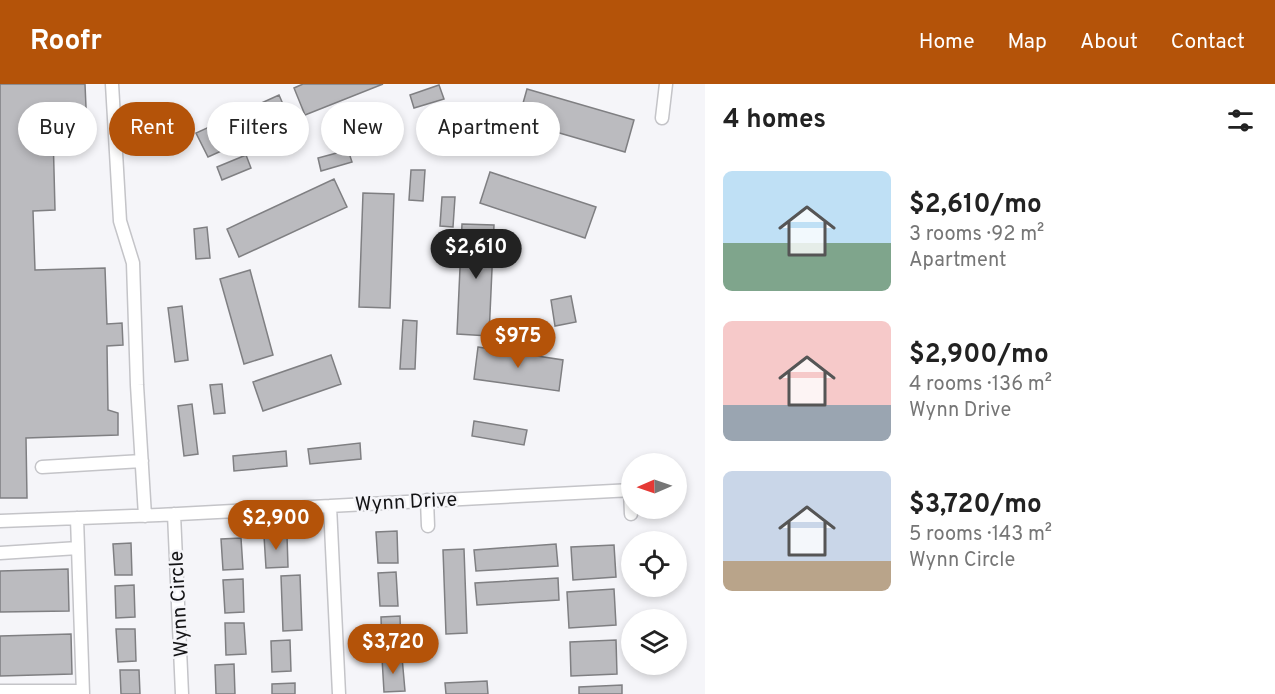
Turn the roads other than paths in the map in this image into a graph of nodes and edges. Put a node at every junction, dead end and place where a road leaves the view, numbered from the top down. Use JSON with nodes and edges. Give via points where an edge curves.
{"nodes":[{"id":1,"x":112,"y":84,"type":"edge"},
{"id":2,"x":666,"y":84,"type":"edge"},
{"id":3,"x":662,"y":118,"type":"dead end"},
{"id":4,"x":142,"y":461,"type":"junction"},
{"id":5,"x":42,"y":467,"type":"dead end"},
{"id":6,"x":621,"y":490,"type":"edge"},
{"id":7,"x":427,"y":500,"type":"junction"},
{"id":8,"x":330,"y":506,"type":"junction"},
{"id":9,"x":174,"y":514,"type":"junction"},
{"id":10,"x":145,"y":516,"type":"junction"},
{"id":11,"x":77,"y":519,"type":"junction"},
{"id":12,"x":0,"y":521,"type":"edge"},
{"id":13,"x":428,"y":526,"type":"dead end"},
{"id":14,"x":78,"y":548,"type":"junction"},
{"id":15,"x":0,"y":553,"type":"edge"},
{"id":16,"x":0,"y":691,"type":"edge"},
{"id":17,"x":83,"y":692,"type":"edge"},
{"id":18,"x":182,"y":694,"type":"edge"},
{"id":19,"x":339,"y":694,"type":"edge"}],
"edges":[{"from":1,"to":4,"type":"street","via":[[120,221],[133,263]]},
{"from":2,"to":3,"type":"street"},
{"from":4,"to":5,"type":"street"},
{"from":4,"to":10,"type":"street"},
{"from":6,"to":7,"type":"street","name":"Wynn Drive"},
{"from":7,"to":8,"type":"street","name":"Wynn Drive"},
{"from":7,"to":13,"type":"street"},
{"from":8,"to":9,"type":"street","name":"Wynn Drive"},
{"from":8,"to":19,"type":"street"},
{"from":9,"to":10,"type":"street","name":"Wynn Drive"},
{"from":9,"to":18,"type":"street","name":"Wynn Circle"},
{"from":10,"to":11,"type":"street","name":"Wynn Drive"},
{"from":11,"to":12,"type":"street","name":"Wynn Drive"},
{"from":11,"to":14,"type":"street"},
{"from":14,"to":15,"type":"street"},
{"from":14,"to":17,"type":"street"},
{"from":16,"to":17,"type":"street"}]}
